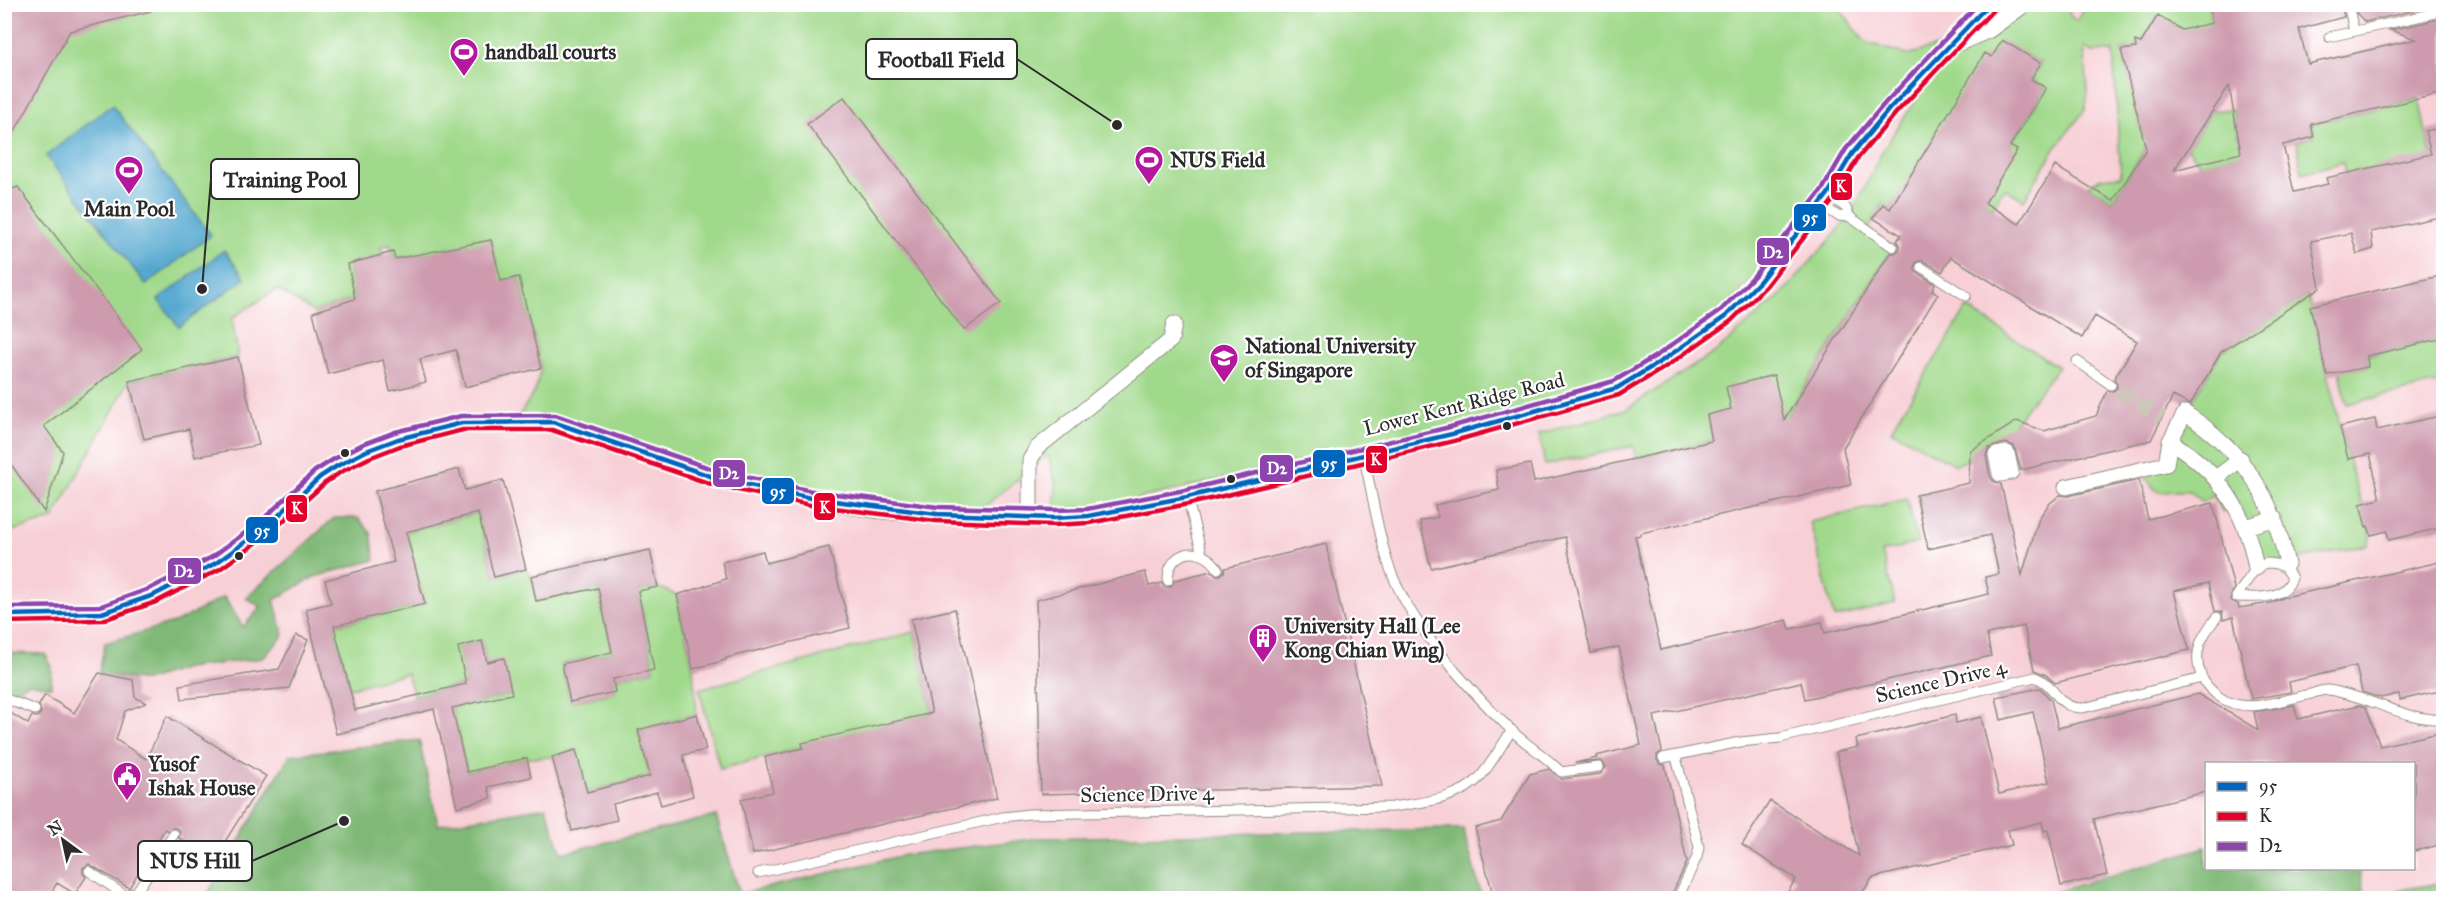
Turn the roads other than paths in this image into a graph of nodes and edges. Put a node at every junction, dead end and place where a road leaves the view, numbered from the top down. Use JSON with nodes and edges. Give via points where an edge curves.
{"nodes":[{"id":1,"x":1989,"y":4,"type":"edge"},
{"id":2,"x":2021,"y":4,"type":"edge"},
{"id":3,"x":2348,"y":4,"type":"edge"},
{"id":4,"x":2444,"y":11,"type":"edge"},
{"id":5,"x":2354,"y":31,"type":"junction"},
{"id":6,"x":2329,"y":37,"type":"dead end"},
{"id":7,"x":1955,"y":42,"type":"junction"},
{"id":8,"x":1824,"y":199,"type":"junction"},
{"id":9,"x":1893,"y":247,"type":"dead end"},
{"id":10,"x":1921,"y":267,"type":"dead end"},
{"id":11,"x":1966,"y":296,"type":"dead end"},
{"id":12,"x":1174,"y":324,"type":"dead end"},
{"id":13,"x":2076,"y":362,"type":"dead end"},
{"id":14,"x":2111,"y":385,"type":"tunnel mouth"},
{"id":15,"x":2170,"y":441,"type":"junction"},
{"id":16,"x":1363,"y":454,"type":"junction"},
{"id":17,"x":2241,"y":459,"type":"junction"},
{"id":18,"x":2216,"y":478,"type":"junction"},
{"id":19,"x":2066,"y":487,"type":"dead end"},
{"id":20,"x":1187,"y":496,"type":"junction"},
{"id":21,"x":2275,"y":518,"type":"junction"},
{"id":22,"x":1030,"y":519,"type":"junction"},
{"id":23,"x":2246,"y":527,"type":"junction"},
{"id":24,"x":1202,"y":554,"type":"junction"},
{"id":25,"x":2287,"y":564,"type":"dead end"},
{"id":26,"x":2261,"y":566,"type":"junction"},
{"id":27,"x":1218,"y":569,"type":"dead end"},
{"id":28,"x":1168,"y":581,"type":"dead end"},
{"id":29,"x":4,"y":615,"type":"edge"},
{"id":30,"x":2217,"y":617,"type":"dead end"},
{"id":31,"x":2202,"y":678,"type":"junction"},
{"id":32,"x":4,"y":698,"type":"edge"},
{"id":33,"x":36,"y":711,"type":"dead end"},
{"id":34,"x":2444,"y":719,"type":"edge"},
{"id":35,"x":1512,"y":730,"type":"junction"},
{"id":36,"x":1676,"y":757,"type":"junction"},
{"id":37,"x":1663,"y":758,"type":"dead end"},
{"id":38,"x":1599,"y":767,"type":"dead end"},
{"id":39,"x":174,"y":834,"type":"dead end"},
{"id":40,"x":89,"y":871,"type":"dead end"},
{"id":41,"x":758,"y":873,"type":"dead end"},
{"id":42,"x":1682,"y":898,"type":"edge"}],
"edges":[{"from":1,"to":7,"type":"street","name":"Lower Kent Ridge Road"},
{"from":2,"to":7,"type":"street","name":"Lower Kent Ridge Road","via":[[1988,28]]},
{"from":3,"to":5,"type":"lane"},
{"from":4,"to":5,"type":"lane"},
{"from":5,"to":6,"type":"lane"},
{"from":7,"to":8,"type":"street","name":"Lower Kent Ridge Road","via":[[1890,108],[1852,154]]},
{"from":8,"to":9,"type":"lane","via":[[1846,208],[1850,217]]},
{"from":8,"to":16,"type":"street","name":"Lower Kent Ridge Road","via":[[1760,281],[1726,316],[1617,388],[1452,434]]},
{"from":10,"to":11,"type":"lane"},
{"from":12,"to":22,"type":"street","via":[[1171,340],[1037,448],[1030,460]]},
{"from":13,"to":14,"type":"lane"},
{"from":15,"to":17,"type":"street","via":[[2186,413],[2210,429]]},
{"from":15,"to":18,"type":"street","via":[[2191,454]]},
{"from":15,"to":19,"type":"street","via":[[2166,464]]},
{"from":16,"to":20,"type":"street","name":"Lower Kent Ridge Road"},
{"from":16,"to":35,"type":"lane","via":[[1390,567],[1406,602],[1438,652]]},
{"from":17,"to":18,"type":"street"},
{"from":17,"to":21,"type":"street"},
{"from":18,"to":23,"type":"street"},
{"from":20,"to":22,"type":"street","name":"Lower Kent Ridge Road","via":[[1088,516]]},
{"from":20,"to":24,"type":"lane"},
{"from":21,"to":23,"type":"street"},
{"from":21,"to":25,"type":"street"},
{"from":22,"to":29,"type":"street","name":"Lower Kent Ridge Road","via":[[902,511],[810,498],[716,478],[553,422],[462,423],[366,450],[320,477],[266,527],[216,563],[154,595],[102,613]]},
{"from":23,"to":26,"type":"street"},
{"from":24,"to":27,"type":"lane"},
{"from":24,"to":28,"type":"lane","via":[[1193,552],[1173,561]]},
{"from":26,"to":26,"type":"lane","via":[[2236,597],[2282,593],[2289,586],[2292,578],[2284,566]]},
{"from":30,"to":31,"type":"lane","via":[[2205,631],[2197,650]]},
{"from":31,"to":34,"type":"lane","via":[[2225,701],[2243,707],[2328,690],[2412,716]]},
{"from":31,"to":36,"type":"lane","name":"Science Drive 4","via":[[2071,708],[2046,681],[2035,677],[1780,738],[1740,742]]},
{"from":32,"to":33,"type":"lane"},
{"from":35,"to":38,"type":"lane","via":[[1561,772]]},
{"from":35,"to":41,"type":"lane","name":"Science Drive 4","via":[[1479,778],[1461,792],[1427,801],[1393,807],[1029,814]]},
{"from":36,"to":37,"type":"lane","name":"Science Drive 4"},
{"from":36,"to":42,"type":"lane","via":[[1699,847],[1679,896]]},
{"from":39,"to":40,"type":"lane","via":[[137,891],[130,895],[124,895]]}]}
